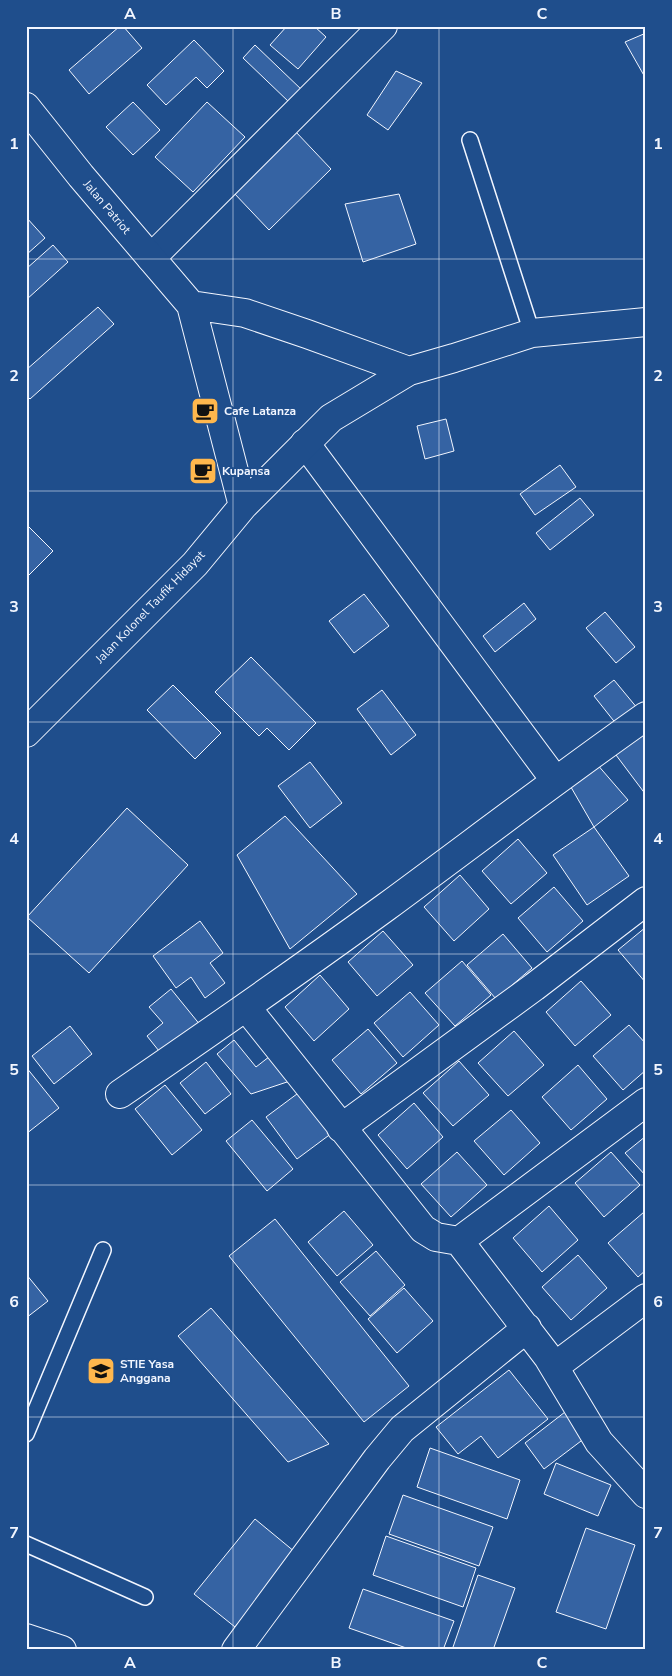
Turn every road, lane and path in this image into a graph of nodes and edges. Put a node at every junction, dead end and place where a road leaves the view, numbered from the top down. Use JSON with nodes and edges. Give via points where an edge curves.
{"nodes":[{"id":1,"x":383,"y":26,"type":"edge"},
{"id":2,"x":26,"y":107,"type":"edge"},
{"id":3,"x":470,"y":140,"type":"dead end"},
{"id":4,"x":151,"y":258,"type":"junction"},
{"id":5,"x":191,"y":305,"type":"junction"},
{"id":6,"x":646,"y":322,"type":"edge"},
{"id":7,"x":532,"y":333,"type":"junction"},
{"id":8,"x":409,"y":370,"type":"junction"},
{"id":9,"x":305,"y":443,"type":"junction"},
{"id":10,"x":242,"y":506,"type":"junction"},
{"id":11,"x":646,"y":716,"type":"edge"},
{"id":12,"x":26,"y":733,"type":"edge"},
{"id":13,"x":555,"y":780,"type":"junction"},
{"id":14,"x":646,"y":901,"type":"edge"},
{"id":15,"x":246,"y":1007,"type":"junction"},
{"id":16,"x":120,"y":1094,"type":"dead end"},
{"id":17,"x":646,"y":1102,"type":"edge"},
{"id":18,"x":341,"y":1128,"type":"junction"},
{"id":19,"x":459,"y":1241,"type":"junction"},
{"id":20,"x":103,"y":1250,"type":"dead end"},
{"id":21,"x":646,"y":1298,"type":"edge"},
{"id":22,"x":527,"y":1328,"type":"junction"},
{"id":23,"x":554,"y":1367,"type":"junction"},
{"id":24,"x":26,"y":1434,"type":"edge"},
{"id":25,"x":646,"y":1494,"type":"edge"},
{"id":26,"x":26,"y":1544,"type":"edge"},
{"id":27,"x":145,"y":1597,"type":"dead end"},
{"id":28,"x":26,"y":1638,"type":"edge"},
{"id":29,"x":62,"y":1650,"type":"edge"},
{"id":30,"x":236,"y":1650,"type":"edge"}],
"edges":[{"from":1,"to":4,"type":"street"},
{"from":2,"to":4,"type":"street","name":"Jalan Patriot"},
{"from":3,"to":7,"type":"lane"},
{"from":4,"to":5,"type":"street","name":"Jalan Patriot"},
{"from":5,"to":8,"type":"street","via":[[245,313]]},
{"from":5,"to":10,"type":"street","name":"Jalan Patriot"},
{"from":6,"to":7,"type":"street","name":"Jalan Kolonel Taufik Hidayat"},
{"from":7,"to":8,"type":"street","name":"Jalan Kolonel Taufik Hidayat"},
{"from":8,"to":9,"type":"street","name":"Jalan Kolonel Taufik Hidayat","via":[[331,418]]},
{"from":9,"to":10,"type":"street","name":"Jalan Kolonel Taufik Hidayat"},
{"from":9,"to":13,"type":"street"},
{"from":10,"to":12,"type":"street","name":"Jalan Kolonel Taufik Hidayat","via":[[195,564]]},
{"from":11,"to":13,"type":"street"},
{"from":13,"to":15,"type":"street"},
{"from":14,"to":18,"type":"street"},
{"from":15,"to":16,"type":"street"},
{"from":15,"to":18,"type":"street"},
{"from":17,"to":19,"type":"street"},
{"from":18,"to":19,"type":"street","via":[[423,1229],[436,1237]]},
{"from":19,"to":22,"type":"street"},
{"from":20,"to":24,"type":"lane"},
{"from":21,"to":23,"type":"street"},
{"from":22,"to":23,"type":"street"},
{"from":22,"to":30,"type":"street","via":[[402,1428]]},
{"from":23,"to":25,"type":"street","via":[[600,1442]]},
{"from":26,"to":27,"type":"lane"},
{"from":28,"to":29,"type":"street"}]}
